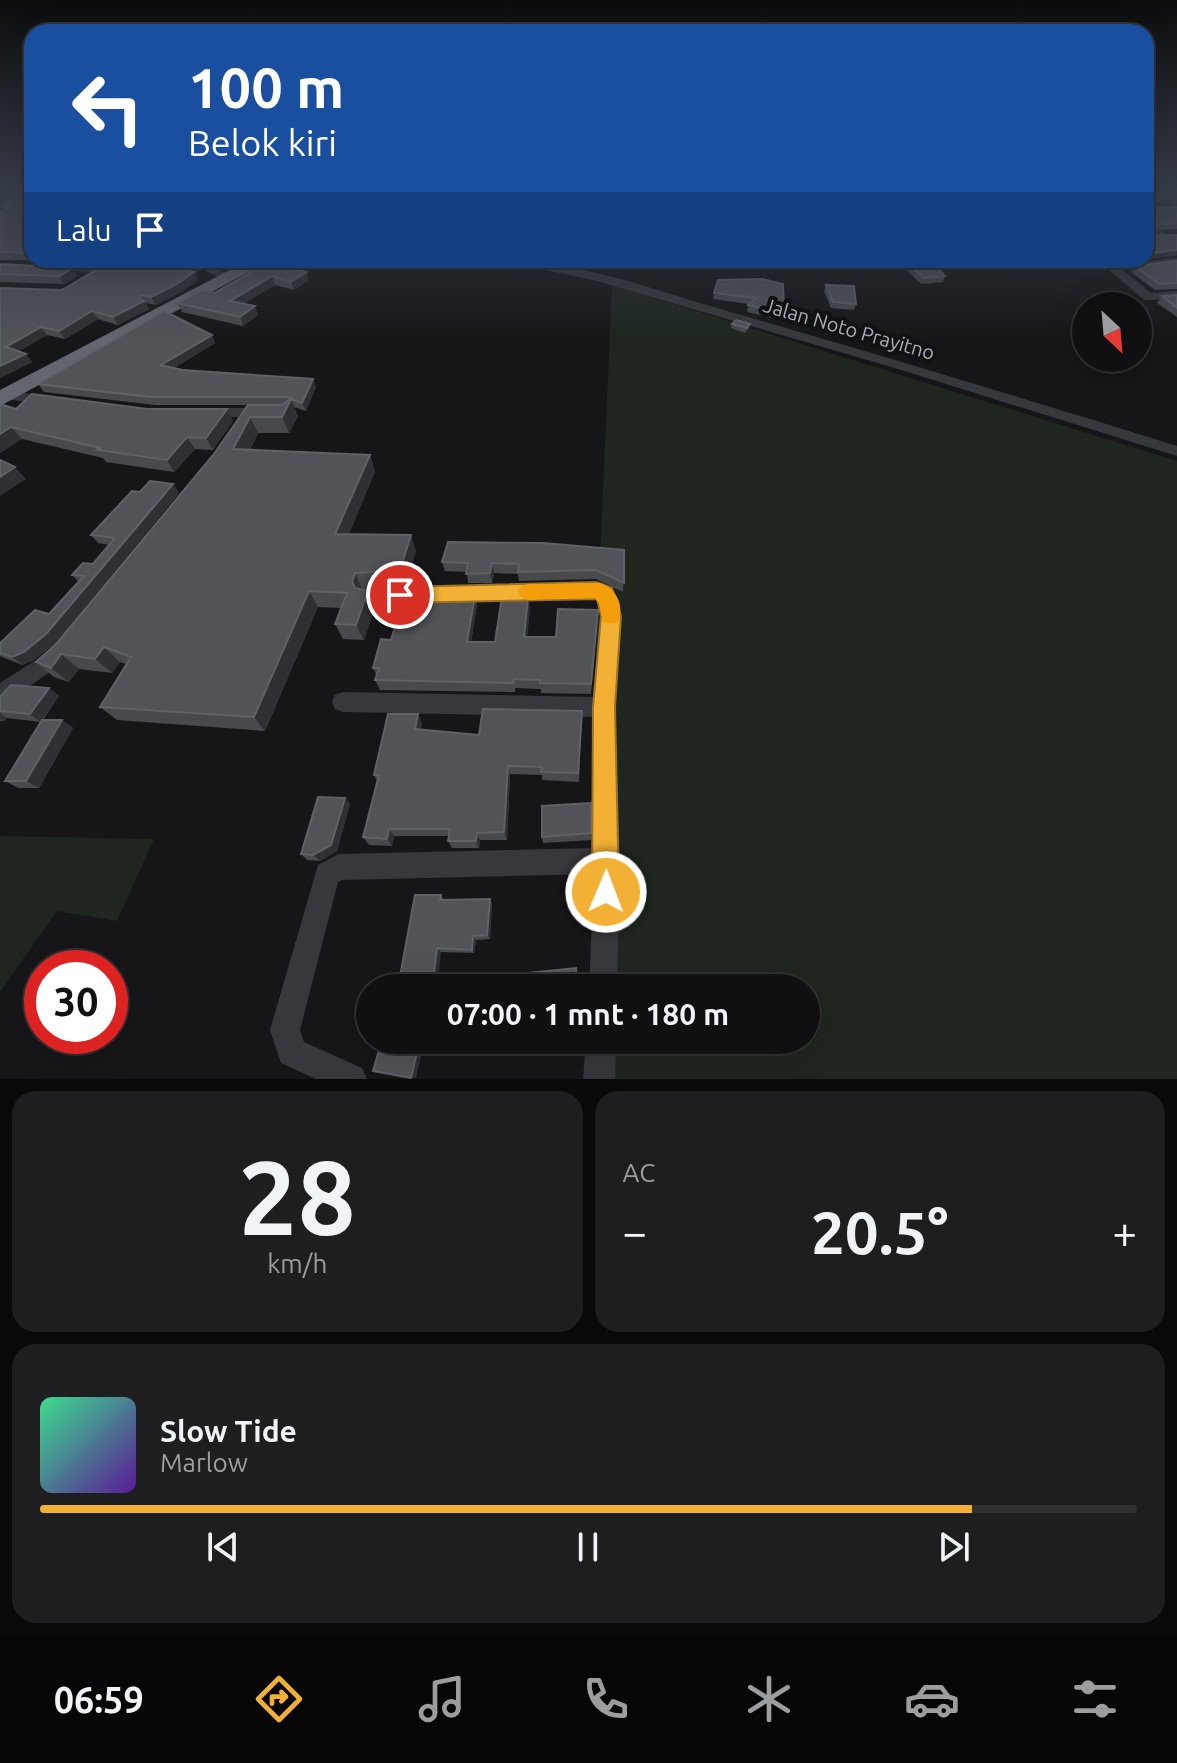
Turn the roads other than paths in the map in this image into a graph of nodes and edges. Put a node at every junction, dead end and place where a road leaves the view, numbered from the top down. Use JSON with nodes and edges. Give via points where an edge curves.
{"nodes":[{"id":1,"x":1177,"y":261,"type":"edge"},
{"id":2,"x":1154,"y":263,"type":"edge"},
{"id":3,"x":87,"y":268,"type":"edge"},
{"id":4,"x":107,"y":268,"type":"edge"},
{"id":5,"x":547,"y":268,"type":"edge"},
{"id":6,"x":1113,"y":268,"type":"edge"},
{"id":7,"x":228,"y":269,"type":"edge"},
{"id":8,"x":100,"y":270,"type":"junction"},
{"id":9,"x":81,"y":283,"type":"edge"},
{"id":10,"x":1175,"y":297,"type":"edge"},
{"id":11,"x":2,"y":396,"type":"edge"},
{"id":12,"x":65,"y":402,"type":"edge"},
{"id":13,"x":187,"y":413,"type":"edge"},
{"id":14,"x":276,"y":413,"type":"edge"},
{"id":15,"x":1177,"y":451,"type":"edge"},
{"id":16,"x":372,"y":596,"type":"dead end"},
{"id":17,"x":75,"y":637,"type":"edge"},
{"id":18,"x":0,"y":697,"type":"edge"},
{"id":19,"x":343,"y":702,"type":"dead end"},
{"id":20,"x":604,"y":707,"type":"junction"},
{"id":21,"x":607,"y":861,"type":"junction"},
{"id":22,"x":603,"y":974,"type":"edge"},
{"id":23,"x":600,"y":1054,"type":"edge"},
{"id":24,"x":351,"y":1079,"type":"edge"},
{"id":25,"x":599,"y":1079,"type":"edge"}],
"edges":[{"from":1,"to":2,"type":"street"},
{"from":3,"to":8,"type":"street"},
{"from":4,"to":8,"type":"street"},
{"from":5,"to":15,"type":"street","name":"Jalan Noto Prayitno","via":[[599,278],[903,366]]},
{"from":6,"to":10,"type":"street","via":[[1147,297]]},
{"from":7,"to":11,"type":"highway"},
{"from":8,"to":9,"type":"street"},
{"from":11,"to":12,"type":"street"},
{"from":13,"to":14,"type":"street","via":[[246,420]]},
{"from":16,"to":20,"type":"street","via":[[600,590],[609,600],[611,616]]},
{"from":17,"to":18,"type":"street","via":[[43,670],[12,683]]},
{"from":19,"to":20,"type":"street"},
{"from":20,"to":21,"type":"street"},
{"from":21,"to":22,"type":"street"},
{"from":21,"to":24,"type":"street","via":[[339,867],[327,874],[285,1030],[292,1052]]},
{"from":23,"to":25,"type":"street"}]}
